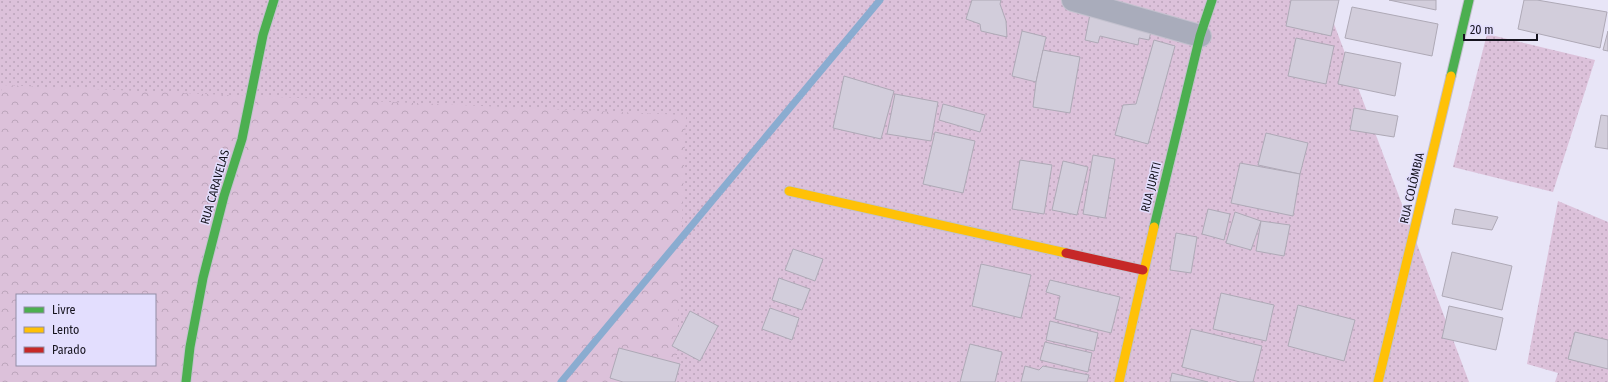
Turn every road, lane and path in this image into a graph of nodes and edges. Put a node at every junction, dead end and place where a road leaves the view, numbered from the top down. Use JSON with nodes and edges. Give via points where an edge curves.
{"nodes":[{"id":1,"x":274,"y":0,"type":"edge"},
{"id":2,"x":1073,"y":0,"type":"edge"},
{"id":3,"x":1212,"y":0,"type":"edge"},
{"id":4,"x":1469,"y":0,"type":"edge"},
{"id":5,"x":1200,"y":36,"type":"junction"},
{"id":6,"x":789,"y":191,"type":"dead end"},
{"id":7,"x":1143,"y":270,"type":"junction"},
{"id":8,"x":186,"y":382,"type":"edge"},
{"id":9,"x":1119,"y":382,"type":"edge"},
{"id":10,"x":1378,"y":382,"type":"edge"}],
"edges":[{"from":1,"to":8,"type":"street","name":"RUA CARAVELAS","via":[[262,35],[242,139],[203,278]]},
{"from":2,"to":5,"type":"street"},
{"from":3,"to":5,"type":"street","name":"RUA JURITI"},
{"from":4,"to":10,"type":"street","name":"RUA COLÔMBIA"},
{"from":5,"to":7,"type":"street","name":"RUA JURITI"},
{"from":6,"to":7,"type":"street"},
{"from":7,"to":9,"type":"street","name":"RUA JURITI"}]}
